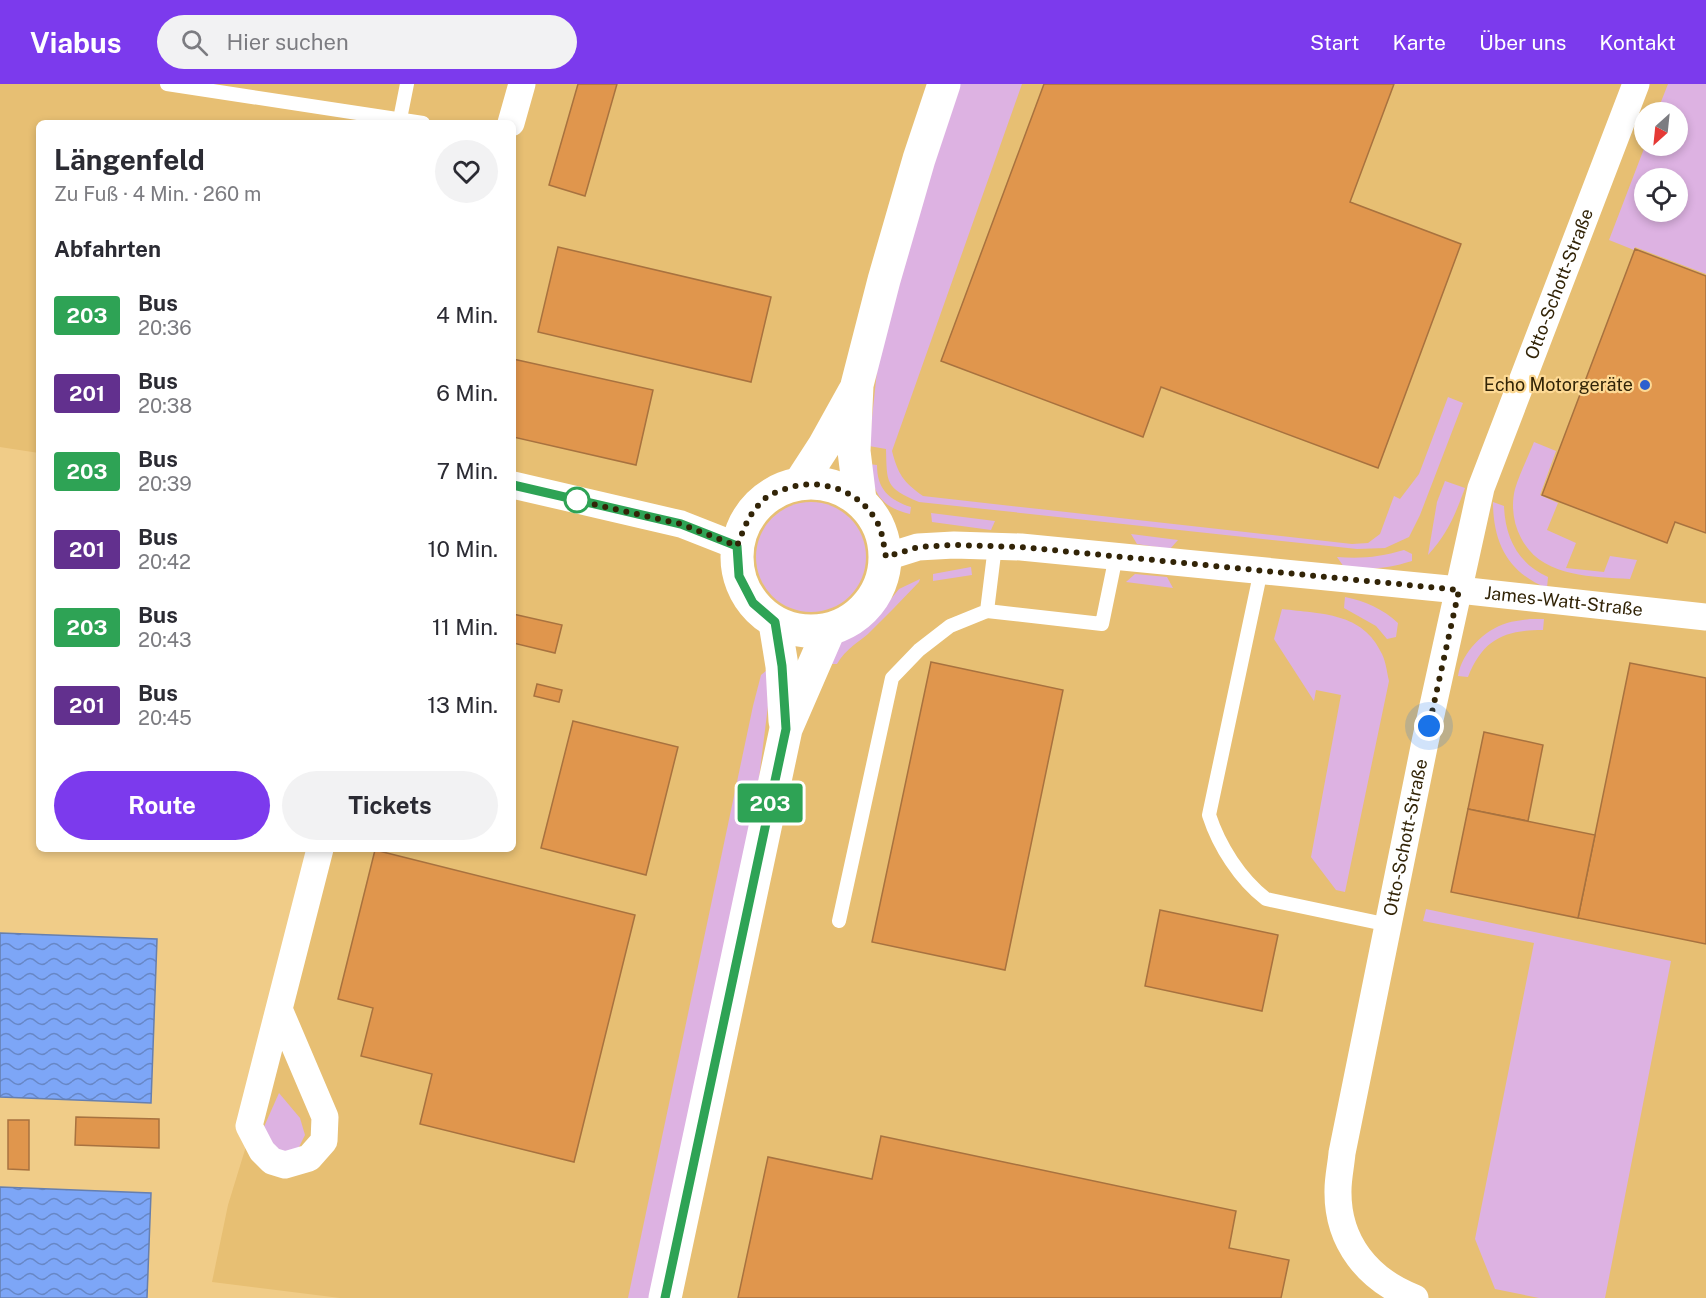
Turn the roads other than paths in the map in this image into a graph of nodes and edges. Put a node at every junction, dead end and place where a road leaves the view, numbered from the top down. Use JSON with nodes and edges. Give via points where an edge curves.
{"nodes":[{"id":1,"x":167,"y":84,"type":"edge"},
{"id":2,"x":265,"y":84,"type":"edge"},
{"id":3,"x":407,"y":84,"type":"edge"},
{"id":4,"x":522,"y":84,"type":"edge"},
{"id":5,"x":944,"y":84,"type":"edge"},
{"id":6,"x":1636,"y":84,"type":"edge"},
{"id":7,"x":190,"y":86,"type":"edge"},
{"id":8,"x":262,"y":98,"type":"junction"},
{"id":9,"x":400,"y":119,"type":"junction"},
{"id":10,"x":406,"y":120,"type":"edge"},
{"id":11,"x":512,"y":120,"type":"edge"},
{"id":12,"x":857,"y":385,"type":"junction"},
{"id":13,"x":800,"y":483,"type":"junction"},
{"id":14,"x":516,"y":486,"type":"edge"},
{"id":15,"x":860,"y":500,"type":"junction"},
{"id":16,"x":737,"y":546,"type":"junction"},
{"id":17,"x":995,"y":546,"type":"junction"},
{"id":18,"x":1116,"y":556,"type":"junction"},
{"id":19,"x":886,"y":557,"type":"junction"},
{"id":20,"x":1261,"y":570,"type":"junction"},
{"id":21,"x":1459,"y":590,"type":"junction"},
{"id":22,"x":987,"y":611,"type":"junction"},
{"id":23,"x":1706,"y":618,"type":"edge"},
{"id":24,"x":775,"y":622,"type":"junction"},
{"id":25,"x":829,"y":630,"type":"junction"},
{"id":26,"x":786,"y":729,"type":"junction"},
{"id":27,"x":319,"y":852,"type":"edge"},
{"id":28,"x":839,"y":921,"type":"dead end"},
{"id":29,"x":1389,"y":926,"type":"junction"},
{"id":30,"x":279,"y":1009,"type":"junction"},
{"id":31,"x":665,"y":1298,"type":"edge"},
{"id":32,"x":1415,"y":1298,"type":"edge"}],
"edges":[{"from":1,"to":7,"type":"lane"},
{"from":2,"to":8,"type":"lane"},
{"from":3,"to":9,"type":"lane"},
{"from":4,"to":11,"type":"street"},
{"from":5,"to":12,"type":"street","via":[[887,269]]},
{"from":6,"to":21,"type":"street","name":"Otto-Schott-Straße","via":[[1481,488]]},
{"from":7,"to":8,"type":"lane"},
{"from":8,"to":9,"type":"lane"},
{"from":9,"to":10,"type":"lane"},
{"from":12,"to":13,"type":"street"},
{"from":12,"to":15,"type":"street","via":[[854,451]]},
{"from":13,"to":15,"type":"street","via":[[831,485]]},
{"from":13,"to":16,"type":"street","via":[[770,495],[748,517]]},
{"from":14,"to":16,"type":"street","via":[[681,524]]},
{"from":15,"to":19,"type":"street","via":[[879,526]]},
{"from":16,"to":24,"type":"street","via":[[739,576],[753,603]]},
{"from":17,"to":18,"type":"street","name":"James-Watt-Straße"},
{"from":17,"to":19,"type":"street","name":"James-Watt-Straße","via":[[918,547]]},
{"from":17,"to":22,"type":"lane"},
{"from":18,"to":20,"type":"street","name":"James-Watt-Straße"},
{"from":18,"to":22,"type":"lane","via":[[1102,624]]},
{"from":19,"to":25,"type":"street","via":[[882,582],[870,604],[851,620]]},
{"from":20,"to":21,"type":"street","name":"James-Watt-Straße"},
{"from":20,"to":29,"type":"lane","via":[[1209,815],[1216,837],[1252,889],[1266,899]]},
{"from":21,"to":23,"type":"street","name":"James-Watt-Straße"},
{"from":21,"to":29,"type":"street","name":"Otto-Schott-Straße"},
{"from":22,"to":28,"type":"lane","via":[[950,626],[892,678]]},
{"from":24,"to":25,"type":"street","via":[[804,631]]},
{"from":24,"to":26,"type":"street"},
{"from":25,"to":26,"type":"street"},
{"from":26,"to":31,"type":"street"},
{"from":27,"to":30,"type":"street"},
{"from":29,"to":32,"type":"street","name":"Otto-Schott-Straße","via":[[1342,1153],[1338,1191],[1342,1225],[1358,1258],[1377,1279]]},
{"from":30,"to":30,"type":"street","via":[[249,1126],[262,1151],[272,1161],[285,1165],[309,1158],[324,1141],[325,1117]]}]}
